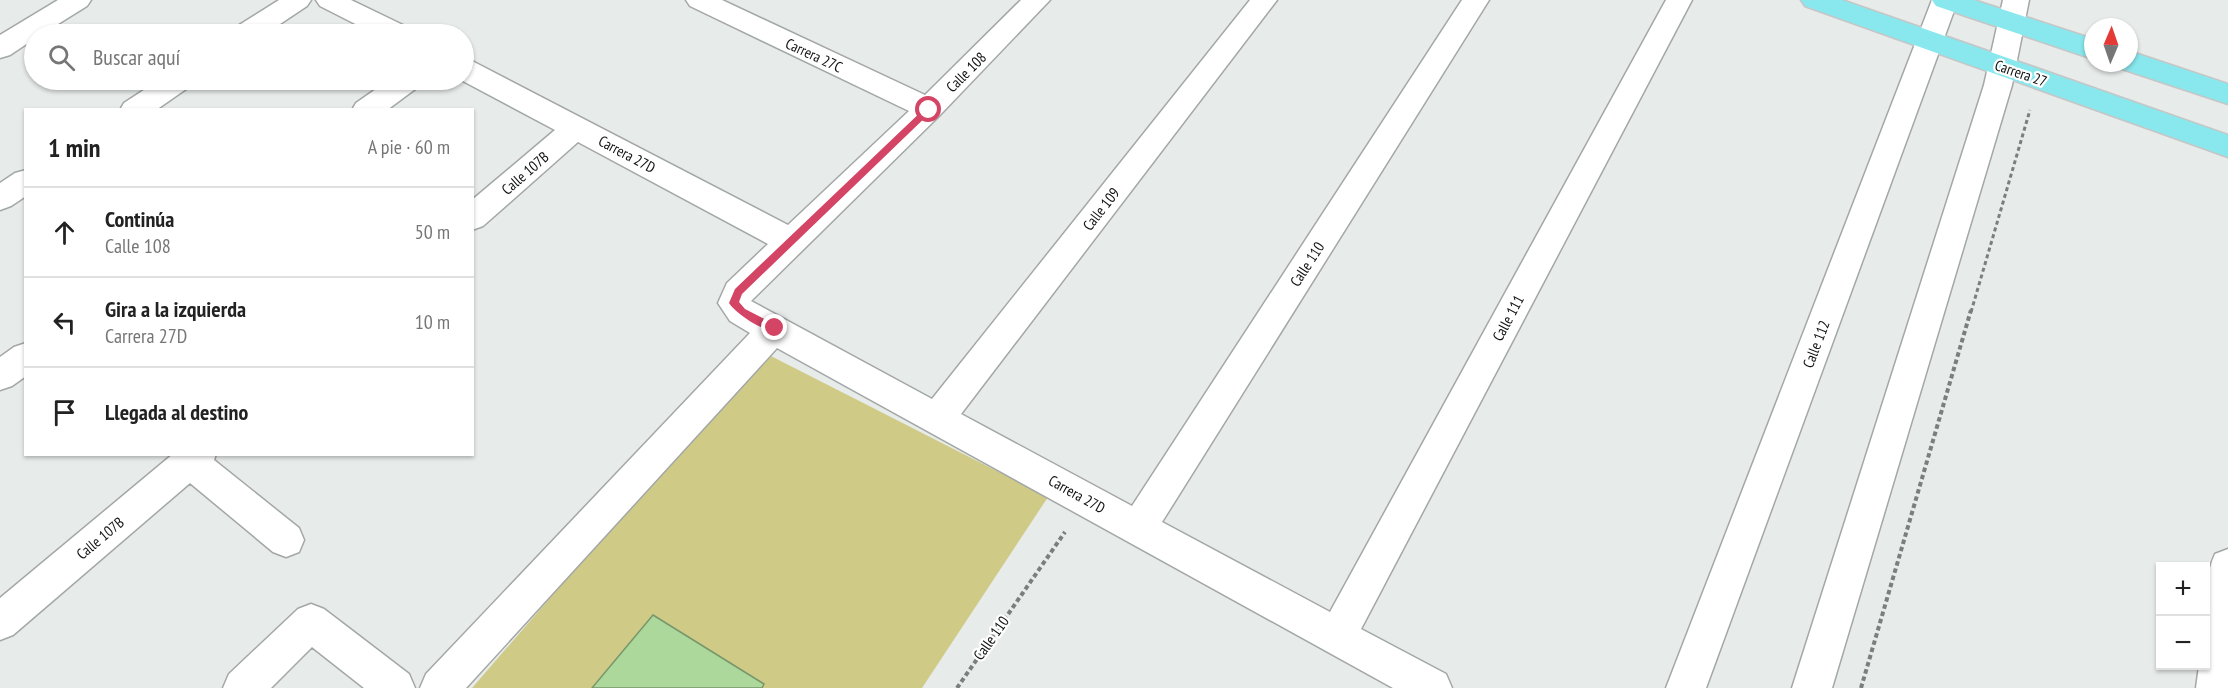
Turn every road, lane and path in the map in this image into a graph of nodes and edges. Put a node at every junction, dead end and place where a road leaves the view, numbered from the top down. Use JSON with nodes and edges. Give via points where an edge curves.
{"nodes":[{"id":1,"x":78,"y":0,"type":"edge"},
{"id":2,"x":298,"y":0,"type":"edge"},
{"id":3,"x":329,"y":0,"type":"edge"},
{"id":4,"x":699,"y":0,"type":"edge"},
{"id":5,"x":1035,"y":0,"type":"edge"},
{"id":6,"x":1264,"y":0,"type":"edge"},
{"id":7,"x":1476,"y":0,"type":"edge"},
{"id":8,"x":1679,"y":0,"type":"edge"},
{"id":9,"x":1814,"y":0,"type":"edge"},
{"id":10,"x":1945,"y":0,"type":"edge"},
{"id":11,"x":2013,"y":11,"type":"edge"},
{"id":12,"x":39,"y":24,"type":"edge"},
{"id":13,"x":261,"y":24,"type":"edge"},
{"id":14,"x":377,"y":24,"type":"edge"},
{"id":15,"x":24,"y":33,"type":"edge"},
{"id":16,"x":1931,"y":41,"type":"junction"},
{"id":17,"x":2084,"y":45,"type":"edge"},
{"id":18,"x":0,"y":48,"type":"edge"},
{"id":19,"x":2138,"y":64,"type":"edge"},
{"id":20,"x":2002,"y":66,"type":"junction"},
{"id":21,"x":474,"y":74,"type":"edge"},
{"id":22,"x":164,"y":90,"type":"edge"},
{"id":23,"x":394,"y":90,"type":"edge"},
{"id":24,"x":2228,"y":94,"type":"edge"},
{"id":25,"x":137,"y":108,"type":"edge"},
{"id":26,"x":369,"y":108,"type":"edge"},
{"id":27,"x":2031,"y":109,"type":"dead end"},
{"id":28,"x":929,"y":110,"type":"junction"},
{"id":29,"x":577,"y":127,"type":"junction"},
{"id":30,"x":2228,"y":146,"type":"edge"},
{"id":31,"x":24,"y":182,"type":"edge"},
{"id":32,"x":0,"y":198,"type":"edge"},
{"id":33,"x":474,"y":216,"type":"edge"},
{"id":34,"x":790,"y":241,"type":"junction"},
{"id":35,"x":738,"y":292,"type":"joint"},
{"id":36,"x":775,"y":328,"type":"junction"},
{"id":37,"x":24,"y":358,"type":"edge"},
{"id":38,"x":0,"y":376,"type":"edge"},
{"id":39,"x":938,"y":418,"type":"junction"},
{"id":40,"x":195,"y":458,"type":"edge"},
{"id":41,"x":1088,"y":500,"type":"junction"},
{"id":42,"x":1139,"y":527,"type":"junction"},
{"id":43,"x":286,"y":540,"type":"dead end"},
{"id":44,"x":2228,"y":567,"type":"edge"},
{"id":45,"x":0,"y":622,"type":"edge"},
{"id":46,"x":1337,"y":636,"type":"junction"},
{"id":47,"x":243,"y":688,"type":"edge"},
{"id":48,"x":395,"y":688,"type":"edge"},
{"id":49,"x":440,"y":688,"type":"edge"},
{"id":50,"x":957,"y":688,"type":"edge"},
{"id":51,"x":1432,"y":688,"type":"edge"},
{"id":52,"x":1686,"y":688,"type":"edge"},
{"id":53,"x":1812,"y":688,"type":"edge"},
{"id":54,"x":1861,"y":688,"type":"edge"},
{"id":55,"x":2216,"y":688,"type":"edge"}],
"edges":[{"from":1,"to":12,"type":"street"},
{"from":2,"to":13,"type":"street"},
{"from":3,"to":14,"type":"street"},
{"from":4,"to":28,"type":"street","name":"Carrera 27C"},
{"from":5,"to":28,"type":"street","name":"Calle 108"},
{"from":6,"to":39,"type":"street","name":"Calle 109"},
{"from":7,"to":42,"type":"street","name":"Calle 110"},
{"from":8,"to":46,"type":"street","name":"Calle 111"},
{"from":9,"to":16,"type":"main road","name":"Carrera 27"},
{"from":10,"to":11,"type":"main road"},
{"from":10,"to":16,"type":"street","name":"Calle 112"},
{"from":11,"to":17,"type":"main road"},
{"from":11,"to":20,"type":"street"},
{"from":15,"to":18,"type":"street"},
{"from":16,"to":20,"type":"main road","name":"Carrera 27"},
{"from":16,"to":52,"type":"street","name":"Calle 112"},
{"from":19,"to":24,"type":"main road"},
{"from":20,"to":30,"type":"main road","name":"Carrera 27"},
{"from":20,"to":53,"type":"street"},
{"from":21,"to":29,"type":"street","name":"Carrera 27D"},
{"from":22,"to":25,"type":"street"},
{"from":23,"to":26,"type":"street"},
{"from":27,"to":54,"type":"path"},
{"from":28,"to":34,"type":"street","name":"Calle 108"},
{"from":29,"to":33,"type":"street","name":"Calle 107B"},
{"from":29,"to":34,"type":"street","name":"Carrera 27D"},
{"from":31,"to":32,"type":"street"},
{"from":34,"to":35,"type":"street","name":"Calle 108"},
{"from":35,"to":36,"type":"street","name":"Carrera 27D","via":[[734,303],[741,312]]},
{"from":36,"to":39,"type":"street","name":"Carrera 27D"},
{"from":36,"to":49,"type":"street"},
{"from":37,"to":38,"type":"street"},
{"from":39,"to":41,"type":"street","name":"Carrera 27D"},
{"from":40,"to":43,"type":"street"},
{"from":40,"to":45,"type":"street","name":"Calle 107B"},
{"from":41,"to":42,"type":"street","name":"Carrera 27D"},
{"from":41,"to":50,"type":"path","name":"Calle 110"},
{"from":42,"to":46,"type":"street","name":"Carrera 27D"},
{"from":44,"to":55,"type":"street"},
{"from":46,"to":51,"type":"street","name":"Carrera 27D"},
{"from":47,"to":48,"type":"street","via":[[311,622]]}]}
